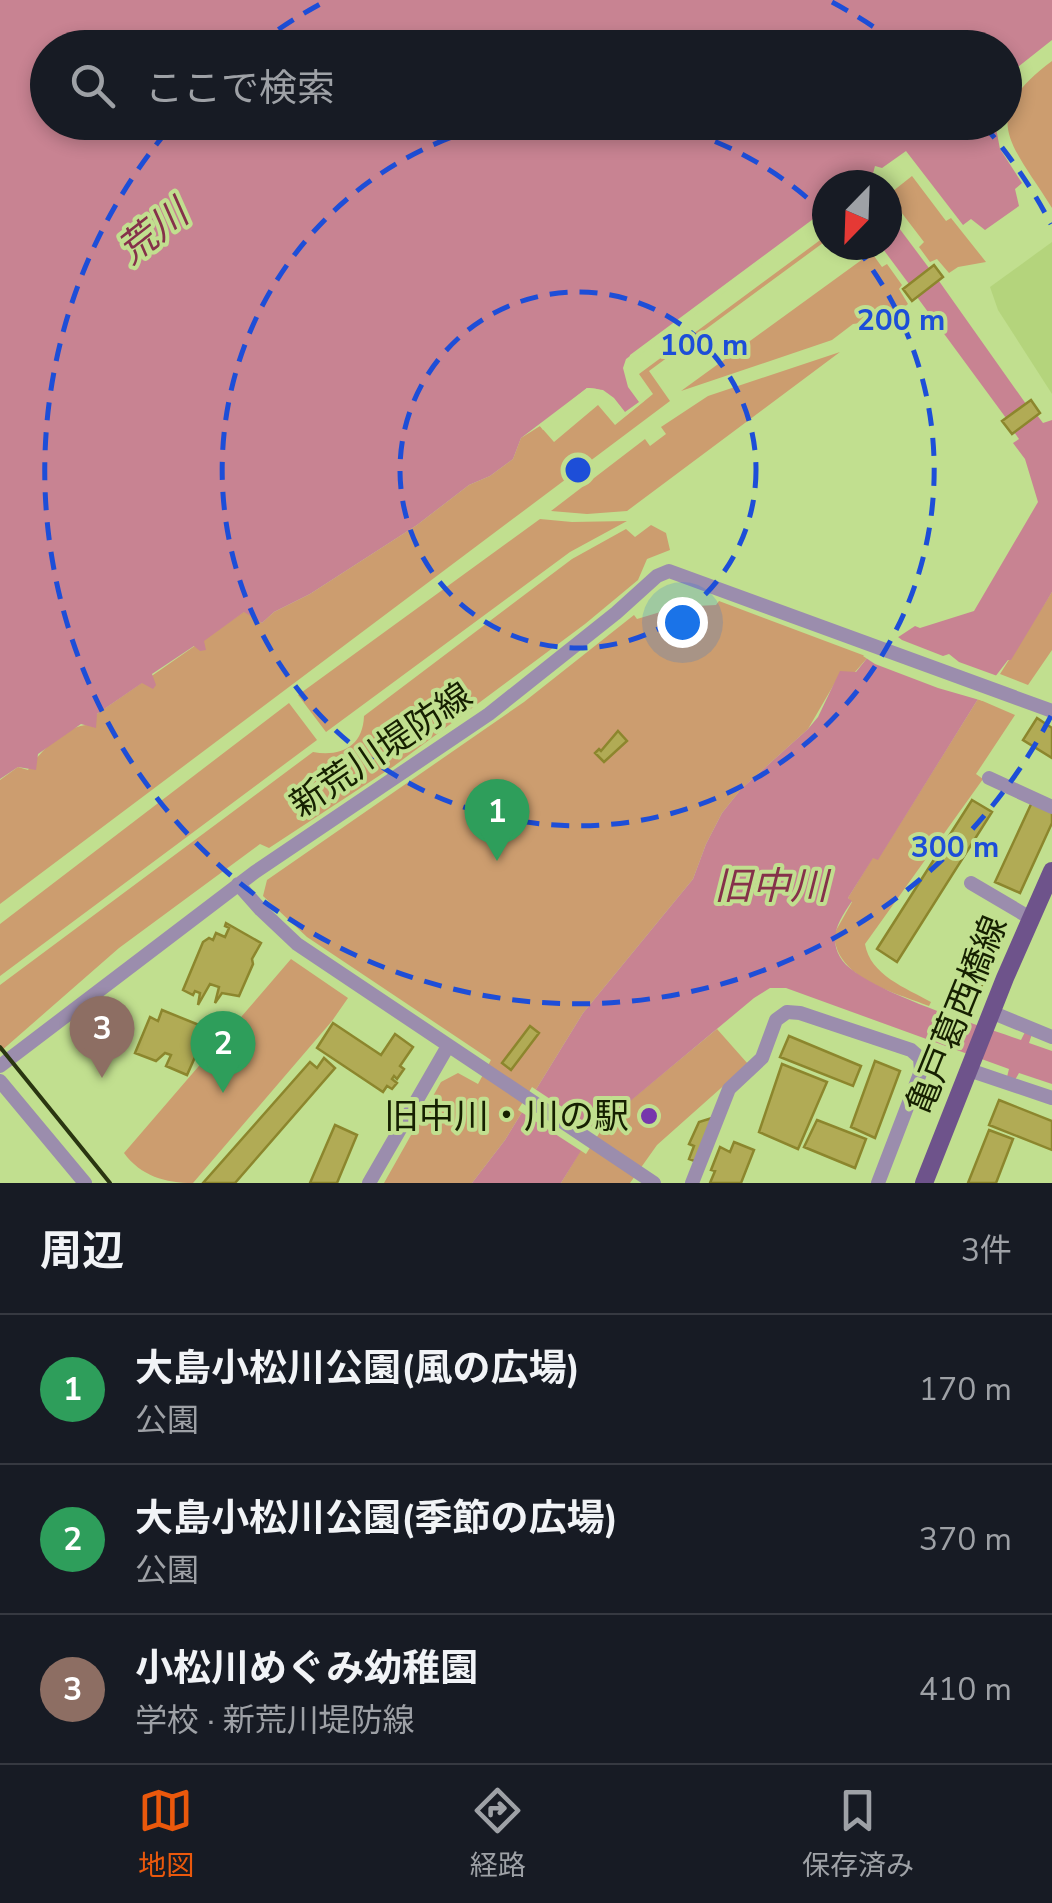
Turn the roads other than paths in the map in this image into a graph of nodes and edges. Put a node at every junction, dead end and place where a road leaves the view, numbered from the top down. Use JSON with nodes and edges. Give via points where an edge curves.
{"nodes":[{"id":1,"x":1052,"y":711,"type":"edge"},
{"id":2,"x":990,"y":778,"type":"dead end"},
{"id":3,"x":1052,"y":806,"type":"edge"},
{"id":4,"x":1052,"y":871,"type":"edge"},
{"id":5,"x":971,"y":883,"type":"dead end"},
{"id":6,"x":238,"y":884,"type":"junction"},
{"id":7,"x":1032,"y":919,"type":"junction"},
{"id":8,"x":991,"y":1014,"type":"junction"},
{"id":9,"x":1052,"y":1037,"type":"edge"},
{"id":10,"x":448,"y":1046,"type":"junction"},
{"id":11,"x":0,"y":1066,"type":"edge"},
{"id":12,"x":970,"y":1068,"type":"junction"},
{"id":13,"x":0,"y":1081,"type":"edge"},
{"id":14,"x":1052,"y":1098,"type":"edge"},
{"id":15,"x":85,"y":1183,"type":"edge"},
{"id":16,"x":369,"y":1183,"type":"edge"},
{"id":17,"x":654,"y":1183,"type":"edge"},
{"id":18,"x":692,"y":1183,"type":"edge"},
{"id":19,"x":878,"y":1183,"type":"edge"},
{"id":20,"x":924,"y":1183,"type":"edge"}],
"edges":[{"from":1,"to":6,"type":"street","name":"新荒川堤防線","via":[[669,571],[489,714]]},
{"from":2,"to":3,"type":"street"},
{"from":4,"to":7,"type":"main road","name":"亀戸葛西橋線"},
{"from":5,"to":7,"type":"street"},
{"from":6,"to":10,"type":"street","via":[[297,944]]},
{"from":6,"to":11,"type":"street","name":"新荒川堤防線"},
{"from":7,"to":8,"type":"main road","name":"亀戸葛西橋線"},
{"from":8,"to":9,"type":"street"},
{"from":8,"to":12,"type":"main road","name":"亀戸葛西橋線"},
{"from":10,"to":16,"type":"street"},
{"from":10,"to":17,"type":"street"},
{"from":12,"to":14,"type":"street"},
{"from":12,"to":20,"type":"main road","name":"亀戸葛西橋線"},
{"from":13,"to":15,"type":"street"},
{"from":18,"to":19,"type":"street","via":[[730,1089],[762,1058],[776,1020],[800,1012],[920,1058],[921,1071]]}]}
